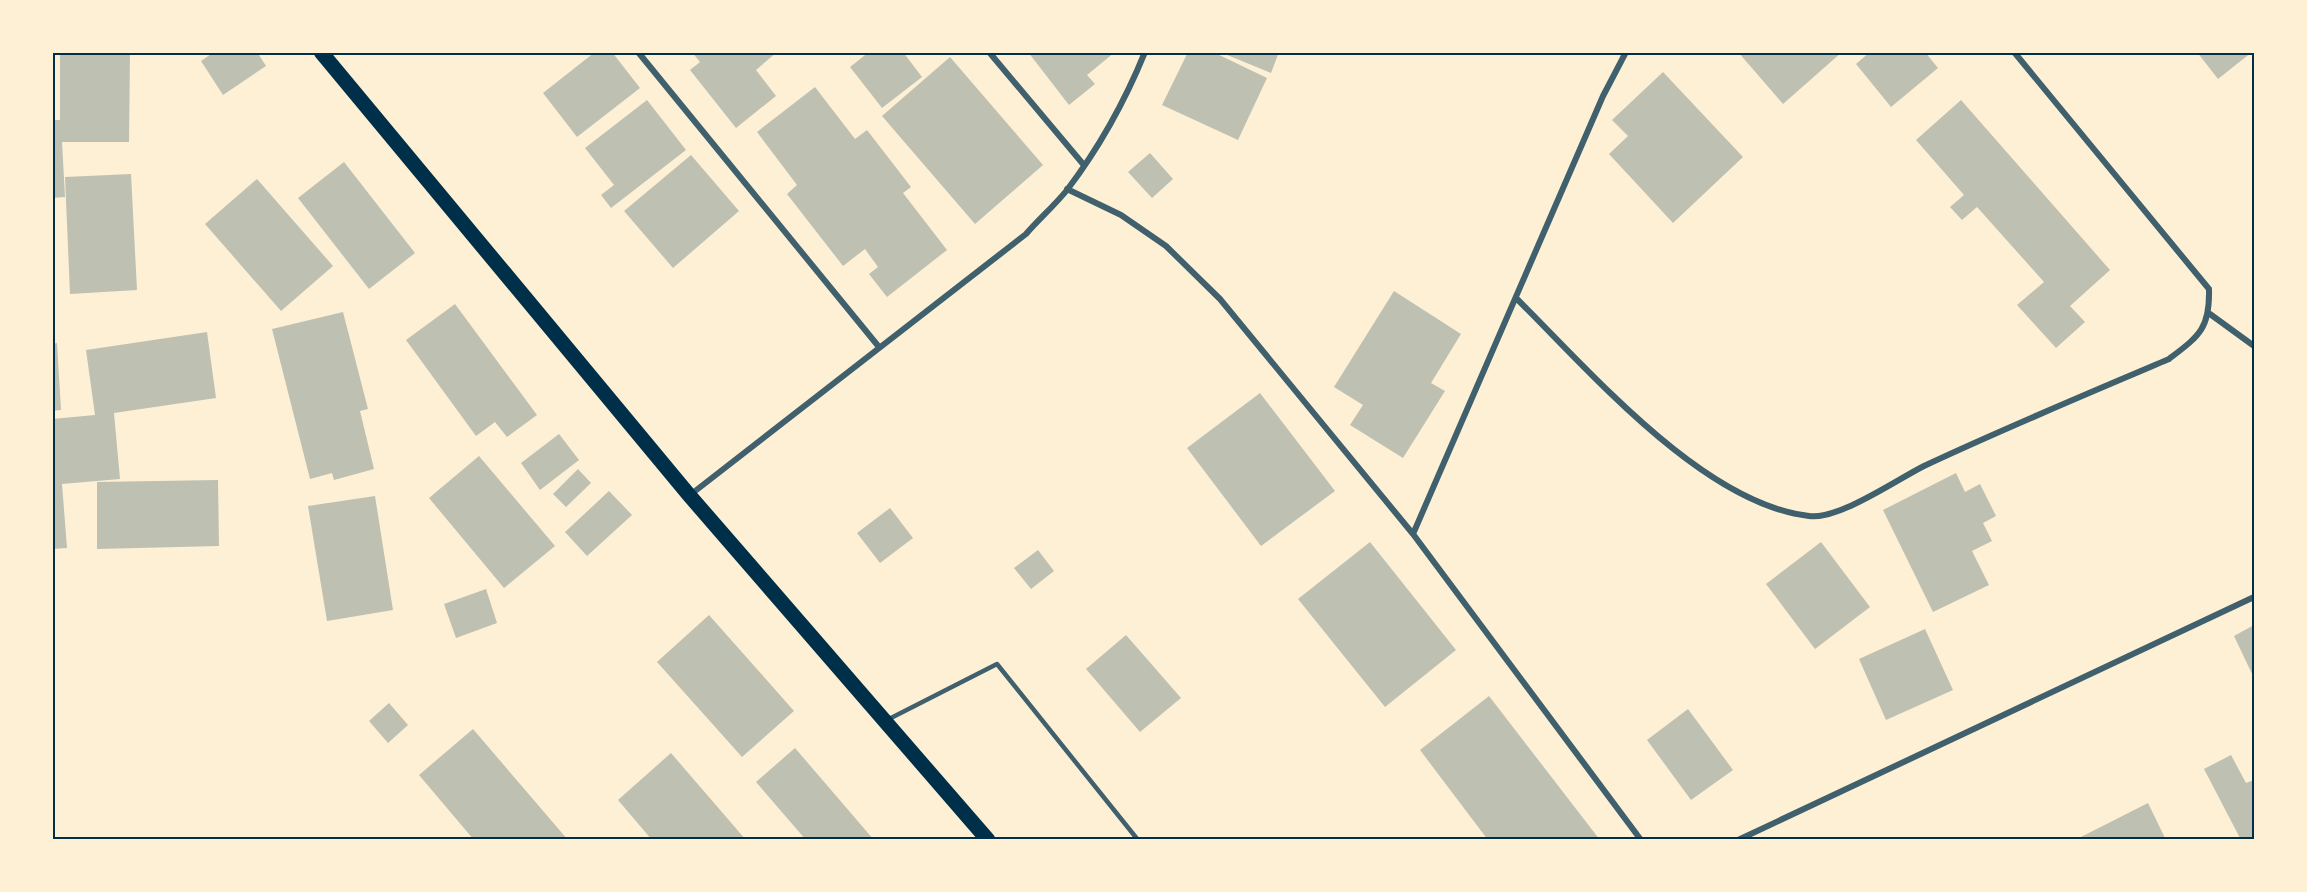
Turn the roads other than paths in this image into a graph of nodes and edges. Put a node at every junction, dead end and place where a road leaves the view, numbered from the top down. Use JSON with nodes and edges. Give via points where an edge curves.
{"nodes":[{"id":1,"x":321,"y":52,"type":"edge"},
{"id":2,"x":638,"y":52,"type":"edge"},
{"id":3,"x":989,"y":52,"type":"edge"},
{"id":4,"x":1145,"y":52,"type":"edge"},
{"id":5,"x":1626,"y":52,"type":"edge"},
{"id":6,"x":2014,"y":52,"type":"edge"},
{"id":7,"x":1083,"y":164,"type":"junction"},
{"id":8,"x":1067,"y":189,"type":"junction"},
{"id":9,"x":1516,"y":298,"type":"junction"},
{"id":10,"x":2210,"y":314,"type":"junction"},
{"id":11,"x":2254,"y":346,"type":"edge"},
{"id":12,"x":879,"y":347,"type":"junction"},
{"id":13,"x":689,"y":495,"type":"junction"},
{"id":14,"x":1413,"y":534,"type":"junction"},
{"id":15,"x":2254,"y":597,"type":"edge"},
{"id":16,"x":885,"y":721,"type":"junction"},
{"id":17,"x":988,"y":840,"type":"edge"},
{"id":18,"x":1138,"y":840,"type":"edge"},
{"id":19,"x":1641,"y":840,"type":"edge"},
{"id":20,"x":1738,"y":840,"type":"edge"}],
"edges":[{"from":1,"to":13,"type":"main road"},
{"from":2,"to":12,"type":"street"},
{"from":3,"to":7,"type":"street"},
{"from":4,"to":7,"type":"street","via":[[1127,97]]},
{"from":5,"to":9,"type":"street"},
{"from":6,"to":10,"type":"street","via":[[2209,289]]},
{"from":7,"to":8,"type":"street"},
{"from":8,"to":12,"type":"street","via":[[1026,234]]},
{"from":8,"to":14,"type":"street","via":[[1121,214],[1166,246],[1212,291]]},
{"from":9,"to":10,"type":"street","via":[[1634,414],[1709,477],[1766,505],[1811,517],[1853,506],[1923,467],[2169,359],[2195,339]]},
{"from":9,"to":14,"type":"street"},
{"from":10,"to":11,"type":"street"},
{"from":12,"to":13,"type":"street"},
{"from":13,"to":16,"type":"main road"},
{"from":14,"to":19,"type":"street"},
{"from":15,"to":20,"type":"street"},
{"from":16,"to":17,"type":"main road"},
{"from":16,"to":18,"type":"lane","via":[[997,664]]}]}
